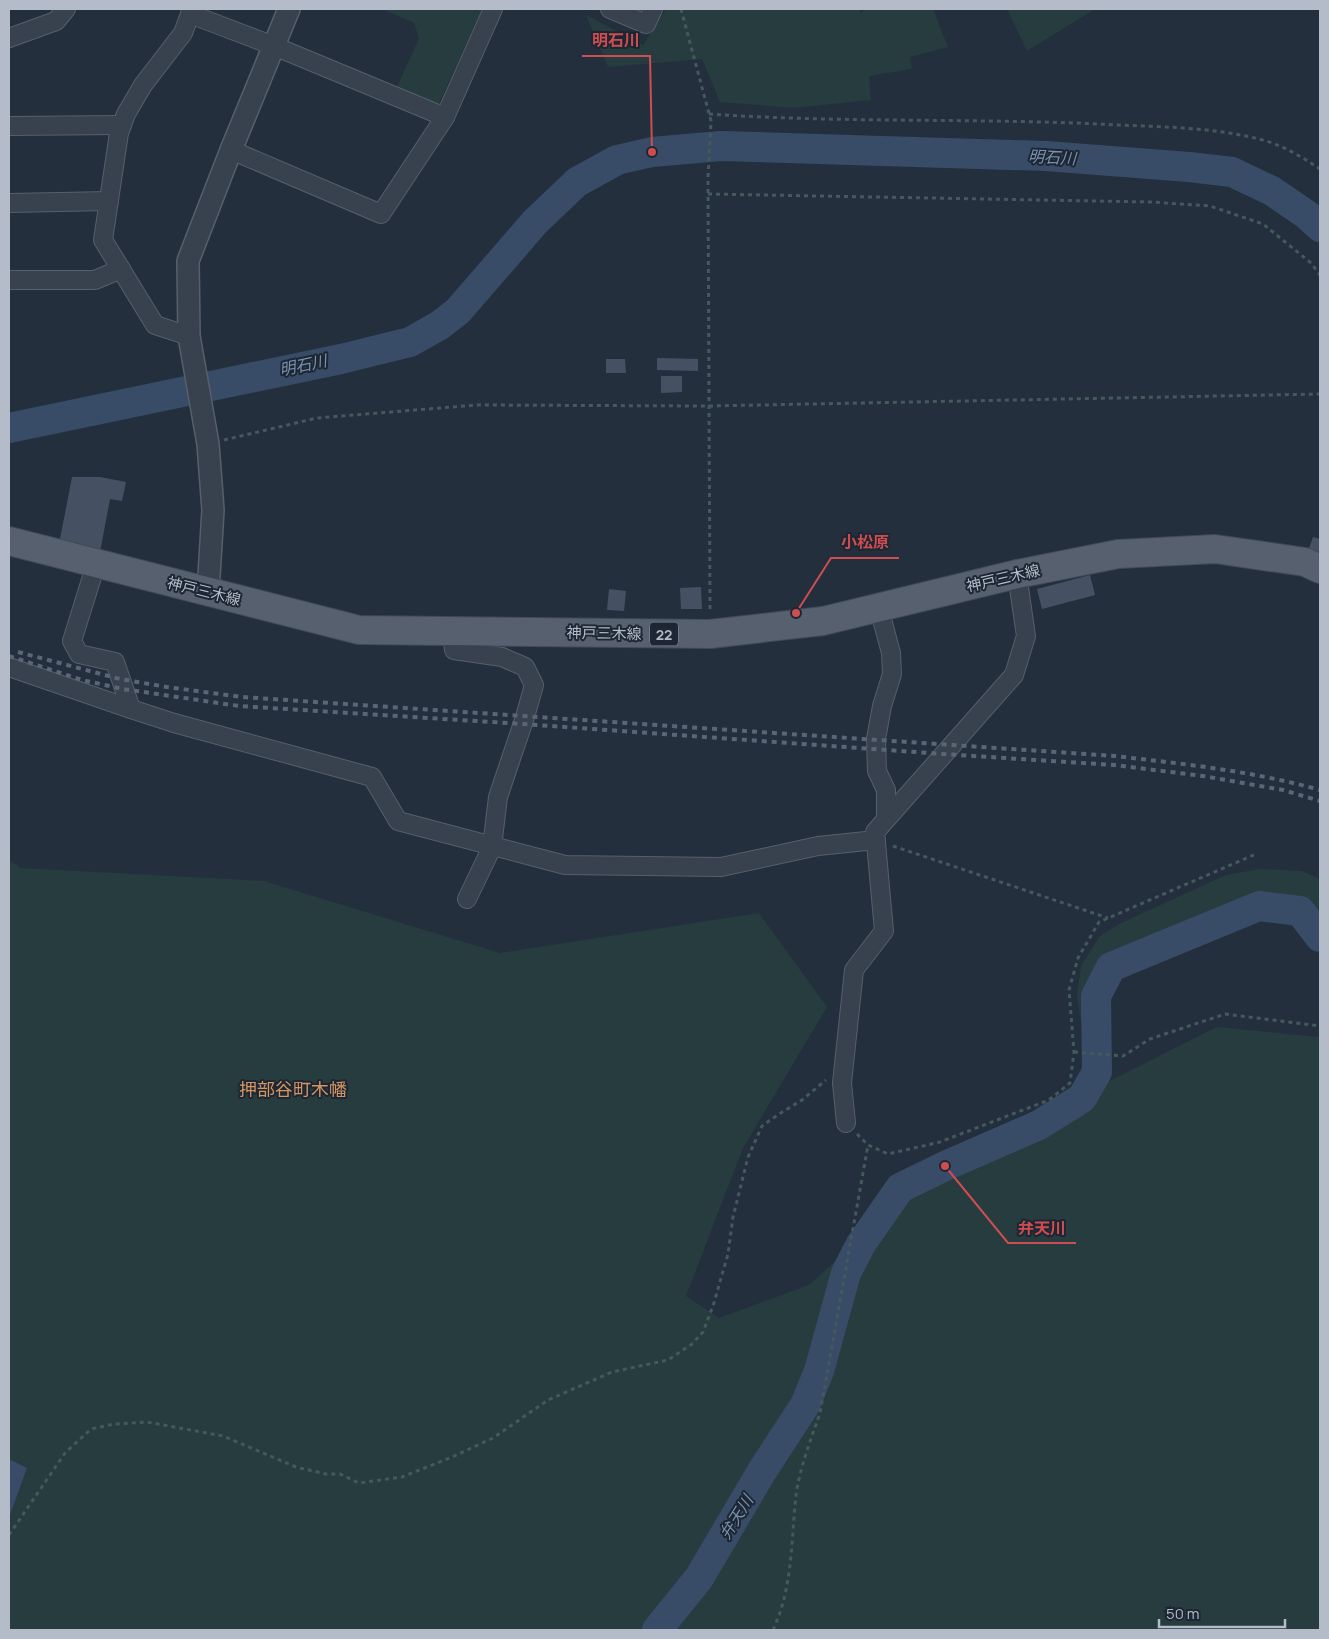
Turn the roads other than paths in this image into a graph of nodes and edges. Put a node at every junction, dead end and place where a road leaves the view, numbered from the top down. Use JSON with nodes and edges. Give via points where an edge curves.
{"nodes":[{"id":1,"x":66,"y":9,"type":"edge"},
{"id":2,"x":289,"y":9,"type":"edge"},
{"id":3,"x":494,"y":9,"type":"edge"},
{"id":4,"x":610,"y":9,"type":"edge"},
{"id":5,"x":653,"y":9,"type":"edge"},
{"id":6,"x":191,"y":12,"type":"edge"},
{"id":7,"x":9,"y":38,"type":"edge"},
{"id":8,"x":274,"y":46,"type":"junction"},
{"id":9,"x":445,"y":117,"type":"junction"},
{"id":10,"x":122,"y":125,"type":"junction"},
{"id":11,"x":9,"y":126,"type":"edge"},
{"id":12,"x":231,"y":150,"type":"junction"},
{"id":13,"x":109,"y":201,"type":"junction"},
{"id":14,"x":9,"y":204,"type":"edge"},
{"id":15,"x":121,"y":269,"type":"junction"},
{"id":16,"x":9,"y":280,"type":"edge"},
{"id":17,"x":188,"y":336,"type":"junction"},
{"id":18,"x":9,"y":541,"type":"edge"},
{"id":19,"x":96,"y":564,"type":"junction"},
{"id":20,"x":1320,"y":568,"type":"edge"},
{"id":21,"x":1017,"y":574,"type":"junction"},
{"id":22,"x":208,"y":592,"type":"junction"},
{"id":23,"x":879,"y":608,"type":"junction"},
{"id":24,"x":452,"y":631,"type":"junction"},
{"id":25,"x":9,"y":667,"type":"edge"},
{"id":26,"x":131,"y":709,"type":"junction"},
{"id":27,"x":886,"y":819,"type":"junction"},
{"id":28,"x":876,"y":840,"type":"junction"},
{"id":29,"x":492,"y":847,"type":"junction"},
{"id":30,"x":466,"y":899,"type":"dead end"},
{"id":31,"x":846,"y":1123,"type":"road end"}],
"edges":[{"from":1,"to":7,"type":"street","via":[[56,21]]},
{"from":2,"to":8,"type":"street"},
{"from":3,"to":9,"type":"street"},
{"from":4,"to":5,"type":"street","via":[[646,24]]},
{"from":6,"to":8,"type":"street"},
{"from":6,"to":10,"type":"street","via":[[183,33],[143,86]]},
{"from":8,"to":9,"type":"street"},
{"from":8,"to":12,"type":"street"},
{"from":9,"to":12,"type":"street","via":[[380,214]]},
{"from":10,"to":11,"type":"street"},
{"from":10,"to":13,"type":"street"},
{"from":12,"to":17,"type":"street","via":[[188,261]]},
{"from":13,"to":14,"type":"street"},
{"from":13,"to":15,"type":"street","via":[[104,240]]},
{"from":15,"to":16,"type":"street","via":[[95,280]]},
{"from":15,"to":17,"type":"street","via":[[155,325]]},
{"from":17,"to":22,"type":"street","via":[[208,444],[213,510]]},
{"from":18,"to":19,"type":"main road","name":"神戸三木線","number":"22"},
{"from":19,"to":22,"type":"main road","name":"神戸三木線","number":"22"},
{"from":19,"to":26,"type":"street","via":[[72,641],[79,654],[115,662]]},
{"from":20,"to":21,"type":"main road","name":"神戸三木線","number":"22","via":[[1305,562],[1215,549],[1118,554]]},
{"from":21,"to":23,"type":"main road","name":"神戸三木線","number":"22"},
{"from":21,"to":27,"type":"street","via":[[1026,636],[1014,675]]},
{"from":22,"to":24,"type":"main road","name":"神戸三木線","number":"22","via":[[359,630]]},
{"from":23,"to":24,"type":"main road","name":"神戸三木線","number":"22","via":[[823,621],[710,634]]},
{"from":23,"to":27,"type":"street","via":[[891,653],[892,674],[876,740],[877,771],[886,790]]},
{"from":24,"to":29,"type":"street","via":[[454,650],[510,660],[525,667],[534,685],[498,797]]},
{"from":25,"to":26,"type":"street"},
{"from":26,"to":29,"type":"street","via":[[372,777],[398,821]]},
{"from":27,"to":28,"type":"street","via":[[875,832]]},
{"from":28,"to":29,"type":"street","via":[[818,846],[721,867],[565,865]]},
{"from":28,"to":31,"type":"street","via":[[884,931],[854,970],[842,1083]]},
{"from":29,"to":30,"type":"street"}]}
